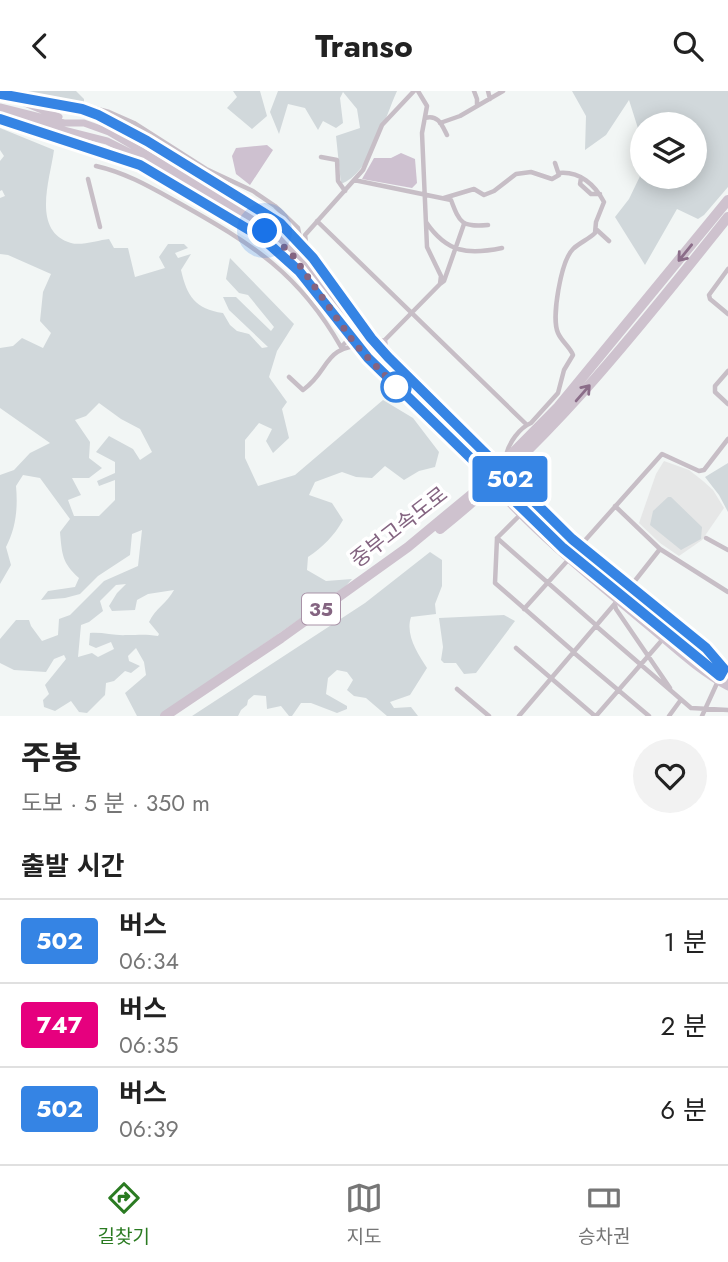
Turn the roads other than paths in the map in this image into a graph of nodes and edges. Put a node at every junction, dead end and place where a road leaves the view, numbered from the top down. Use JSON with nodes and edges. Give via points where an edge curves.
{"nodes":[{"id":1,"x":416,"y":91,"type":"edge"},
{"id":2,"x":474,"y":91,"type":"edge"},
{"id":3,"x":488,"y":91,"type":"edge"},
{"id":4,"x":503,"y":91,"type":"edge"},
{"id":5,"x":0,"y":94,"type":"edge"},
{"id":6,"x":490,"y":99,"type":"junction"},
{"id":7,"x":477,"y":106,"type":"junction"},
{"id":8,"x":0,"y":107,"type":"edge"},
{"id":9,"x":90,"y":107,"type":"dead end"},
{"id":10,"x":0,"y":114,"type":"edge"},
{"id":11,"x":0,"y":119,"type":"edge"},
{"id":12,"x":424,"y":119,"type":"junction"},
{"id":13,"x":84,"y":123,"type":"junction"},
{"id":14,"x":440,"y":123,"type":"junction"},
{"id":15,"x":109,"y":132,"type":"junction"},
{"id":16,"x":447,"y":135,"type":"dead end"},
{"id":17,"x":321,"y":157,"type":"dead end"},
{"id":18,"x":555,"y":163,"type":"dead end"},
{"id":19,"x":96,"y":166,"type":"dead end"},
{"id":20,"x":195,"y":171,"type":"junction"},
{"id":21,"x":559,"y":173,"type":"junction"},
{"id":22,"x":581,"y":178,"type":"junction"},
{"id":23,"x":88,"y":179,"type":"dead end"},
{"id":24,"x":354,"y":180,"type":"junction"},
{"id":25,"x":345,"y":191,"type":"junction"},
{"id":26,"x":424,"y":194,"type":"junction"},
{"id":27,"x":600,"y":194,"type":"junction"},
{"id":28,"x":443,"y":198,"type":"junction"},
{"id":29,"x":728,"y":200,"type":"edge"},
{"id":30,"x":728,"y":217,"type":"edge"},
{"id":31,"x":317,"y":221,"type":"junction"},
{"id":32,"x":425,"y":221,"type":"junction"},
{"id":33,"x":464,"y":224,"type":"junction"},
{"id":34,"x":488,"y":225,"type":"dead end"},
{"id":35,"x":100,"y":227,"type":"dead end"},
{"id":36,"x":597,"y":230,"type":"junction"},
{"id":37,"x":609,"y":241,"type":"dead end"},
{"id":38,"x":301,"y":244,"type":"junction"},
{"id":39,"x":502,"y":248,"type":"dead end"},
{"id":40,"x":455,"y":249,"type":"junction"},
{"id":41,"x":307,"y":251,"type":"junction"},
{"id":42,"x":728,"y":269,"type":"edge"},
{"id":43,"x":440,"y":284,"type":"junction"},
{"id":44,"x":334,"y":313,"type":"junction"},
{"id":45,"x":413,"y":313,"type":"junction"},
{"id":46,"x":728,"y":314,"type":"edge"},
{"id":47,"x":351,"y":337,"type":"junction"},
{"id":48,"x":357,"y":345,"type":"junction"},
{"id":49,"x":341,"y":347,"type":"junction"},
{"id":50,"x":376,"y":348,"type":"junction"},
{"id":51,"x":728,"y":370,"type":"edge"},
{"id":52,"x":289,"y":377,"type":"dead end"},
{"id":53,"x":728,"y":404,"type":"edge"},
{"id":54,"x":526,"y":424,"type":"junction"},
{"id":55,"x":728,"y":439,"type":"edge"},
{"id":56,"x":466,"y":454,"type":"junction"},
{"id":57,"x":517,"y":456,"type":"junction"},
{"id":58,"x":498,"y":468,"type":"junction"},
{"id":59,"x":615,"y":506,"type":"junction"},
{"id":60,"x":520,"y":515,"type":"junction"},
{"id":61,"x":497,"y":538,"type":"junction"},
{"id":62,"x":706,"y":538,"type":"dead end"},
{"id":63,"x":580,"y":546,"type":"junction"},
{"id":64,"x":660,"y":549,"type":"junction"},
{"id":65,"x":728,"y":550,"type":"edge"},
{"id":66,"x":569,"y":559,"type":"junction"},
{"id":67,"x":548,"y":583,"type":"junction"},
{"id":68,"x":728,"y":592,"type":"edge"},
{"id":69,"x":622,"y":596,"type":"junction"},
{"id":70,"x":524,"y":609,"type":"junction"},
{"id":71,"x":596,"y":626,"type":"junction"},
{"id":72,"x":663,"y":639,"type":"junction"},
{"id":73,"x":516,"y":648,"type":"dead end"},
{"id":74,"x":574,"y":652,"type":"junction"},
{"id":75,"x":648,"y":656,"type":"junction"},
{"id":76,"x":640,"y":664,"type":"junction"},
{"id":77,"x":724,"y":672,"type":"edge"},
{"id":78,"x":551,"y":678,"type":"junction"},
{"id":79,"x":728,"y":681,"type":"edge"},
{"id":80,"x":728,"y":687,"type":"edge"},
{"id":81,"x":457,"y":689,"type":"dead end"},
{"id":82,"x":618,"y":690,"type":"junction"},
{"id":83,"x":673,"y":693,"type":"junction"},
{"id":84,"x":680,"y":701,"type":"junction"},
{"id":85,"x":705,"y":709,"type":"junction"},
{"id":86,"x":728,"y":710,"type":"edge"},
{"id":87,"x":172,"y":714,"type":"edge"},
{"id":88,"x":159,"y":716,"type":"edge"},
{"id":89,"x":489,"y":716,"type":"edge"},
{"id":90,"x":519,"y":716,"type":"edge"},
{"id":91,"x":596,"y":716,"type":"edge"},
{"id":92,"x":649,"y":716,"type":"edge"},
{"id":93,"x":670,"y":716,"type":"edge"},
{"id":94,"x":702,"y":716,"type":"edge"}],
"edges":[{"from":1,"to":12,"type":"street","via":[[426,106]]},
{"from":1,"to":24,"type":"street","via":[[382,125]]},
{"from":2,"to":7,"type":"street"},
{"from":3,"to":6,"type":"street"},
{"from":4,"to":6,"type":"street"},
{"from":5,"to":13,"type":"main road","via":[[44,113]]},
{"from":5,"to":20,"type":"main road","via":[[98,115]]},
{"from":6,"to":7,"type":"street"},
{"from":7,"to":14,"type":"street"},
{"from":8,"to":13,"type":"main road","via":[[64,123]]},
{"from":9,"to":38,"type":"street","via":[[134,123],[206,169],[254,191],[298,228]]},
{"from":10,"to":44,"type":"main road","via":[[107,141],[265,231],[291,253]]},
{"from":11,"to":44,"type":"main road","via":[[130,161],[159,176],[268,243]]},
{"from":12,"to":14,"type":"street","via":[[433,117]]},
{"from":12,"to":26,"type":"street"},
{"from":13,"to":15,"type":"main road"},
{"from":14,"to":16,"type":"street"},
{"from":15,"to":20,"type":"main road"},
{"from":15,"to":50,"type":"main road","via":[[286,238]]},
{"from":17,"to":25,"type":"street","via":[[337,160],[338,181]]},
{"from":18,"to":21,"type":"street"},
{"from":19,"to":49,"type":"street","via":[[140,182],[267,256],[317,308]]},
{"from":20,"to":38,"type":"main road","via":[[280,223]]},
{"from":21,"to":22,"type":"street"},
{"from":21,"to":28,"type":"street","via":[[547,179],[521,173],[484,195],[474,189]]},
{"from":22,"to":27,"type":"street","via":[[594,184]]},
{"from":22,"to":27,"type":"street","via":[[580,184],[591,194]]},
{"from":23,"to":35,"type":"street"},
{"from":24,"to":25,"type":"street"},
{"from":24,"to":26,"type":"street"},
{"from":25,"to":31,"type":"street"},
{"from":26,"to":28,"type":"street"},
{"from":26,"to":32,"type":"street"},
{"from":27,"to":36,"type":"street","via":[[604,202]]},
{"from":28,"to":33,"type":"street","via":[[451,200]]},
{"from":29,"to":57,"type":"highway","name":"중부고속도로","number":"35","one_way":true},
{"from":57,"to":30,"type":"highway","name":"중부고속도로","number":"35","one_way":true,"via":[[566,413]]},
{"from":31,"to":41,"type":"street","via":[[305,235]]},
{"from":31,"to":45,"type":"street"},
{"from":32,"to":40,"type":"street"},
{"from":32,"to":43,"type":"street","via":[[427,250],[442,276]]},
{"from":33,"to":34,"type":"street"},
{"from":33,"to":40,"type":"street"},
{"from":36,"to":37,"type":"street"},
{"from":36,"to":54,"type":"street","via":[[573,249],[563,270],[555,325],[573,355],[558,393]]},
{"from":38,"to":41,"type":"main road"},
{"from":39,"to":40,"type":"street","via":[[479,253]]},
{"from":40,"to":43,"type":"street"},
{"from":41,"to":50,"type":"main road"},
{"from":42,"to":46,"type":"street","via":[[709,295]]},
{"from":43,"to":45,"type":"street"},
{"from":44,"to":47,"type":"main road"},
{"from":45,"to":50,"type":"street"},
{"from":45,"to":54,"type":"street"},
{"from":47,"to":48,"type":"main road"},
{"from":47,"to":49,"type":"street"},
{"from":48,"to":49,"type":"street"},
{"from":48,"to":50,"type":"main road"},
{"from":48,"to":50,"type":"street"},
{"from":49,"to":52,"type":"street","via":[[306,388],[300,389]]},
{"from":50,"to":56,"type":"main road"},
{"from":50,"to":58,"type":"main road"},
{"from":50,"to":69,"type":"main road"},
{"from":51,"to":53,"type":"street","via":[[715,386],[715,392]]},
{"from":54,"to":58,"type":"street"},
{"from":55,"to":59,"type":"street","via":[[704,470],[662,454]]},
{"from":56,"to":60,"type":"main road"},
{"from":56,"to":69,"type":"main road","via":[[563,548]]},
{"from":57,"to":87,"type":"highway","name":"중부고속도로","number":"35","via":[[475,497]]},
{"from":58,"to":63,"type":"main road"},
{"from":59,"to":63,"type":"street"},
{"from":59,"to":64,"type":"street"},
{"from":60,"to":61,"type":"street"},
{"from":60,"to":66,"type":"main road"},
{"from":61,"to":67,"type":"street"},
{"from":61,"to":70,"type":"street","via":[[495,583]]},
{"from":62,"to":65,"type":"street"},
{"from":63,"to":69,"type":"main road"},
{"from":64,"to":68,"type":"street"},
{"from":64,"to":69,"type":"street"},
{"from":66,"to":67,"type":"street"},
{"from":66,"to":69,"type":"main road"},
{"from":67,"to":70,"type":"street"},
{"from":67,"to":71,"type":"street"},
{"from":69,"to":71,"type":"street"},
{"from":69,"to":72,"type":"main road"},
{"from":69,"to":75,"type":"street","via":[[616,609]]},
{"from":69,"to":77,"type":"main road"},
{"from":69,"to":77,"type":"main road","via":[[702,644]]},
{"from":70,"to":74,"type":"street"},
{"from":71,"to":74,"type":"street"},
{"from":71,"to":76,"type":"street"},
{"from":72,"to":75,"type":"street"},
{"from":72,"to":77,"type":"main road"},
{"from":73,"to":78,"type":"street"},
{"from":74,"to":78,"type":"street"},
{"from":74,"to":82,"type":"street"},
{"from":75,"to":76,"type":"street"},
{"from":75,"to":83,"type":"street"},
{"from":76,"to":82,"type":"street"},
{"from":76,"to":83,"type":"street"},
{"from":77,"to":79,"type":"main road"},
{"from":77,"to":80,"type":"main road"},
{"from":77,"to":85,"type":"street"},
{"from":78,"to":90,"type":"street"},
{"from":78,"to":91,"type":"street"},
{"from":81,"to":89,"type":"street"},
{"from":82,"to":91,"type":"street"},
{"from":82,"to":92,"type":"street"},
{"from":83,"to":84,"type":"street"},
{"from":84,"to":85,"type":"street"},
{"from":84,"to":93,"type":"street"},
{"from":85,"to":86,"type":"street"},
{"from":85,"to":94,"type":"street"},
{"from":87,"to":88,"type":"highway","name":"중부고속도로"}]}
